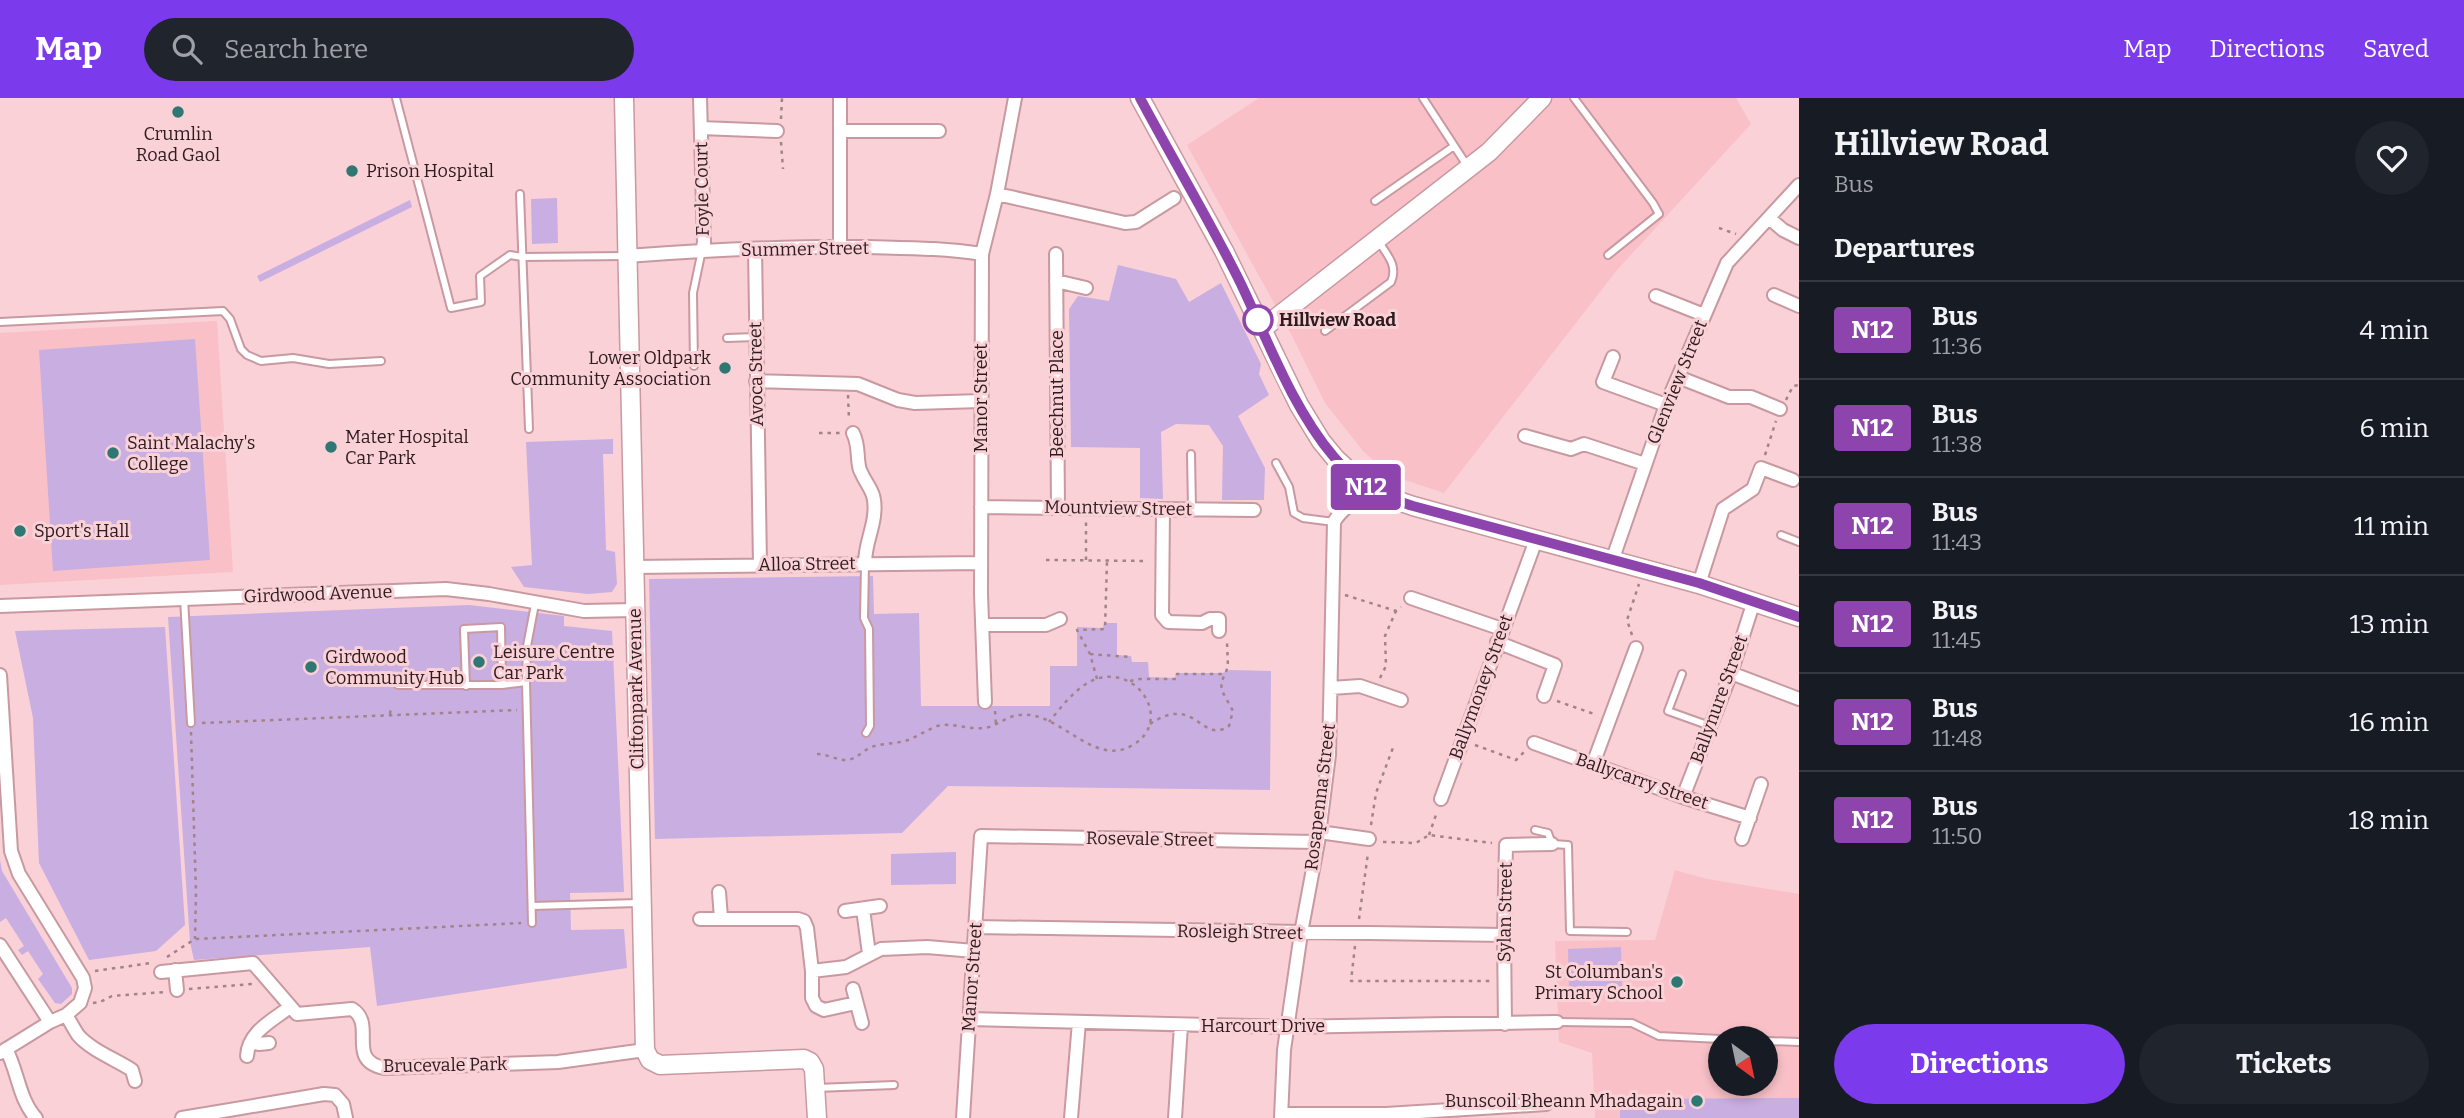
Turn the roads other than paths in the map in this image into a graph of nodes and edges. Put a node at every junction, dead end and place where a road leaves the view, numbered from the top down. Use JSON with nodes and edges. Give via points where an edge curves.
{"nodes":[{"id":1,"x":396,"y":98,"type":"edge"},
{"id":2,"x":624,"y":98,"type":"edge"},
{"id":3,"x":700,"y":98,"type":"edge"},
{"id":4,"x":840,"y":98,"type":"edge"},
{"id":5,"x":1015,"y":98,"type":"edge"},
{"id":6,"x":1140,"y":98,"type":"edge"},
{"id":7,"x":1423,"y":98,"type":"edge"},
{"id":8,"x":1542,"y":98,"type":"edge"},
{"id":9,"x":1574,"y":98,"type":"edge"},
{"id":10,"x":701,"y":128,"type":"junction"},
{"id":11,"x":777,"y":131,"type":"dead end"},
{"id":12,"x":840,"y":131,"type":"junction"},
{"id":13,"x":939,"y":131,"type":"dead end"},
{"id":14,"x":1454,"y":146,"type":"junction"},
{"id":15,"x":1469,"y":169,"type":"junction"},
{"id":16,"x":1799,"y":185,"type":"edge"},
{"id":17,"x":520,"y":194,"type":"dead end"},
{"id":18,"x":997,"y":194,"type":"junction"},
{"id":19,"x":1174,"y":198,"type":"dead end"},
{"id":20,"x":1375,"y":201,"type":"dead end"},
{"id":21,"x":1769,"y":218,"type":"junction"},
{"id":22,"x":1799,"y":238,"type":"edge"},
{"id":23,"x":1378,"y":240,"type":"junction"},
{"id":24,"x":840,"y":247,"type":"junction"},
{"id":25,"x":755,"y":249,"type":"junction"},
{"id":26,"x":702,"y":250,"type":"junction"},
{"id":27,"x":982,"y":254,"type":"junction"},
{"id":28,"x":1056,"y":254,"type":"dead end"},
{"id":29,"x":1608,"y":255,"type":"dead end"},
{"id":30,"x":628,"y":256,"type":"junction"},
{"id":31,"x":522,"y":257,"type":"junction"},
{"id":32,"x":1056,"y":281,"type":"junction"},
{"id":33,"x":1086,"y":288,"type":"dead end"},
{"id":34,"x":1774,"y":295,"type":"dead end"},
{"id":35,"x":1656,"y":296,"type":"dead end"},
{"id":36,"x":1799,"y":306,"type":"edge"},
{"id":37,"x":1704,"y":315,"type":"junction"},
{"id":38,"x":0,"y":322,"type":"edge"},
{"id":39,"x":1262,"y":329,"type":"junction"},
{"id":40,"x":1325,"y":331,"type":"dead end"},
{"id":41,"x":755,"y":337,"type":"junction"},
{"id":42,"x":727,"y":338,"type":"dead end"},
{"id":43,"x":1613,"y":357,"type":"dead end"},
{"id":44,"x":382,"y":361,"type":"dead end"},
{"id":45,"x":694,"y":366,"type":"dead end"},
{"id":46,"x":1678,"y":377,"type":"junction"},
{"id":47,"x":756,"y":381,"type":"junction"},
{"id":48,"x":981,"y":401,"type":"junction"},
{"id":49,"x":1666,"y":405,"type":"junction"},
{"id":50,"x":1780,"y":409,"type":"road end"},
{"id":51,"x":530,"y":429,"type":"dead end"},
{"id":52,"x":853,"y":433,"type":"road end"},
{"id":53,"x":1525,"y":436,"type":"dead end"},
{"id":54,"x":1191,"y":454,"type":"dead end"},
{"id":55,"x":1276,"y":463,"type":"dead end"},
{"id":56,"x":1645,"y":464,"type":"junction"},
{"id":57,"x":1793,"y":480,"type":"dead end"},
{"id":58,"x":1366,"y":488,"type":"junction"},
{"id":59,"x":981,"y":507,"type":"junction"},
{"id":60,"x":1058,"y":507,"type":"junction"},
{"id":61,"x":1192,"y":509,"type":"junction"},
{"id":62,"x":1163,"y":510,"type":"junction"},
{"id":63,"x":1254,"y":510,"type":"dead end"},
{"id":64,"x":1334,"y":522,"type":"junction"},
{"id":65,"x":1781,"y":535,"type":"dead end"},
{"id":66,"x":1536,"y":540,"type":"junction"},
{"id":67,"x":1799,"y":542,"type":"edge"},
{"id":68,"x":1612,"y":561,"type":"junction"},
{"id":69,"x":981,"y":562,"type":"junction"},
{"id":70,"x":865,"y":563,"type":"junction"},
{"id":71,"x":760,"y":565,"type":"junction"},
{"id":72,"x":633,"y":567,"type":"junction"},
{"id":73,"x":1699,"y":583,"type":"junction"},
{"id":74,"x":184,"y":598,"type":"junction"},
{"id":75,"x":1411,"y":598,"type":"road end"},
{"id":76,"x":1754,"y":601,"type":"junction"},
{"id":77,"x":535,"y":604,"type":"junction"},
{"id":78,"x":0,"y":606,"type":"edge"},
{"id":79,"x":634,"y":610,"type":"junction"},
{"id":80,"x":1799,"y":617,"type":"edge"},
{"id":81,"x":1060,"y":619,"type":"dead end"},
{"id":82,"x":982,"y":625,"type":"junction"},
{"id":83,"x":1502,"y":629,"type":"junction"},
{"id":84,"x":1219,"y":631,"type":"road end"},
{"id":85,"x":1497,"y":642,"type":"junction"},
{"id":86,"x":1636,"y":648,"type":"road end"},
{"id":87,"x":1731,"y":673,"type":"junction"},
{"id":88,"x":1682,"y":674,"type":"dead end"},
{"id":89,"x":0,"y":675,"type":"edge"},
{"id":90,"x":526,"y":682,"type":"junction"},
{"id":91,"x":398,"y":685,"type":"dead end"},
{"id":92,"x":502,"y":685,"type":"junction"},
{"id":93,"x":466,"y":686,"type":"junction"},
{"id":94,"x":1331,"y":688,"type":"junction"},
{"id":95,"x":1544,"y":696,"type":"road end"},
{"id":96,"x":1799,"y":699,"type":"edge"},
{"id":97,"x":1402,"y":700,"type":"dead end"},
{"id":98,"x":985,"y":702,"type":"dead end"},
{"id":99,"x":191,"y":723,"type":"road end"},
{"id":100,"x":1710,"y":726,"type":"junction"},
{"id":101,"x":866,"y":733,"type":"dead end"},
{"id":102,"x":1534,"y":743,"type":"road end"},
{"id":103,"x":1593,"y":764,"type":"junction"},
{"id":104,"x":1761,"y":784,"type":"dead end"},
{"id":105,"x":1683,"y":797,"type":"junction"},
{"id":106,"x":1441,"y":799,"type":"road end"},
{"id":107,"x":1749,"y":818,"type":"junction"},
{"id":108,"x":1535,"y":830,"type":"dead end"},
{"id":109,"x":981,"y":836,"type":"joint"},
{"id":110,"x":1319,"y":837,"type":"junction"},
{"id":111,"x":1369,"y":839,"type":"road end"},
{"id":112,"x":1742,"y":839,"type":"dead end"},
{"id":113,"x":1552,"y":844,"type":"junction"},
{"id":114,"x":719,"y":892,"type":"dead end"},
{"id":115,"x":641,"y":903,"type":"junction"},
{"id":116,"x":532,"y":906,"type":"junction"},
{"id":117,"x":880,"y":906,"type":"dead end"},
{"id":118,"x":863,"y":909,"type":"junction"},
{"id":119,"x":845,"y":911,"type":"dead end"},
{"id":120,"x":722,"y":918,"type":"junction"},
{"id":121,"x":700,"y":919,"type":"dead end"},
{"id":122,"x":531,"y":923,"type":"road end"},
{"id":123,"x":975,"y":927,"type":"junction"},
{"id":124,"x":1627,"y":932,"type":"dead end"},
{"id":125,"x":1301,"y":933,"type":"junction"},
{"id":126,"x":1504,"y":935,"type":"junction"},
{"id":127,"x":0,"y":945,"type":"edge"},
{"id":128,"x":974,"y":951,"type":"junction"},
{"id":129,"x":869,"y":954,"type":"junction"},
{"id":130,"x":175,"y":970,"type":"junction"},
{"id":131,"x":812,"y":971,"type":"junction"},
{"id":132,"x":161,"y":972,"type":"dead end"},
{"id":133,"x":853,"y":989,"type":"dead end"},
{"id":134,"x":177,"y":990,"type":"dead end"},
{"id":135,"x":856,"y":1003,"type":"junction"},
{"id":136,"x":290,"y":1007,"type":"junction"},
{"id":137,"x":66,"y":1015,"type":"junction"},
{"id":138,"x":969,"y":1019,"type":"junction"},
{"id":139,"x":50,"y":1022,"type":"junction"},
{"id":140,"x":1079,"y":1022,"type":"junction"},
{"id":141,"x":1556,"y":1022,"type":"joint"},
{"id":142,"x":862,"y":1023,"type":"dead end"},
{"id":143,"x":1505,"y":1024,"type":"junction"},
{"id":144,"x":1181,"y":1025,"type":"junction"},
{"id":145,"x":1287,"y":1027,"type":"junction"},
{"id":146,"x":1708,"y":1039,"type":"edge"},
{"id":147,"x":1778,"y":1041,"type":"edge"},
{"id":148,"x":251,"y":1042,"type":"junction"},
{"id":149,"x":1799,"y":1042,"type":"edge"},
{"id":150,"x":269,"y":1043,"type":"dead end"},
{"id":151,"x":3,"y":1051,"type":"edge"},
{"id":152,"x":645,"y":1051,"type":"junction"},
{"id":153,"x":247,"y":1056,"type":"dead end"},
{"id":154,"x":135,"y":1081,"type":"dead end"},
{"id":155,"x":894,"y":1085,"type":"dead end"},
{"id":156,"x":815,"y":1088,"type":"junction"},
{"id":157,"x":1546,"y":1104,"type":"dead end"},
{"id":158,"x":1281,"y":1116,"type":"edge"},
{"id":159,"x":36,"y":1118,"type":"edge"},
{"id":160,"x":182,"y":1118,"type":"edge"},
{"id":161,"x":346,"y":1118,"type":"edge"},
{"id":162,"x":817,"y":1118,"type":"edge"},
{"id":163,"x":963,"y":1118,"type":"edge"},
{"id":164,"x":1071,"y":1118,"type":"edge"},
{"id":165,"x":1175,"y":1118,"type":"edge"}],
"edges":[{"from":1,"to":31,"type":"lane","via":[[451,307],[481,302],[480,276],[510,255]]},
{"from":2,"to":30,"type":"street","name":"Cliftonpark Avenue"},
{"from":3,"to":10,"type":"street","name":"Foyle Court"},
{"from":4,"to":12,"type":"street"},
{"from":5,"to":18,"type":"street","name":"Manor Street"},
{"from":6,"to":39,"type":"street"},
{"from":7,"to":14,"type":"lane"},
{"from":8,"to":15,"type":"street"},
{"from":9,"to":29,"type":"lane","via":[[1659,214]]},
{"from":10,"to":11,"type":"street","name":"Foyle Court"},
{"from":10,"to":26,"type":"street","name":"Foyle Court"},
{"from":12,"to":13,"type":"street"},
{"from":12,"to":24,"type":"street"},
{"from":14,"to":15,"type":"lane"},
{"from":14,"to":20,"type":"lane"},
{"from":15,"to":23,"type":"street"},
{"from":16,"to":21,"type":"street","name":"Glenview Street"},
{"from":17,"to":31,"type":"lane"},
{"from":18,"to":19,"type":"street","via":[[1104,225],[1136,222]]},
{"from":18,"to":27,"type":"street","name":"Manor Street"},
{"from":21,"to":22,"type":"street"},
{"from":21,"to":37,"type":"street","name":"Glenview Street","via":[[1727,263]]},
{"from":23,"to":39,"type":"street"},
{"from":23,"to":40,"type":"lane","via":[[1394,265],[1391,282]]},
{"from":24,"to":25,"type":"street","name":"Summer Street"},
{"from":24,"to":27,"type":"street","name":"Summer Street"},
{"from":25,"to":26,"type":"street","name":"Summer Street"},
{"from":25,"to":41,"type":"street","name":"Avoca Street"},
{"from":26,"to":30,"type":"street","name":"Summer Street"},
{"from":26,"to":45,"type":"lane","via":[[693,293]]},
{"from":27,"to":48,"type":"street","name":"Manor Street"},
{"from":28,"to":32,"type":"street","name":"Beechnut Place"},
{"from":30,"to":31,"type":"lane"},
{"from":30,"to":72,"type":"street","name":"Cliftonpark Avenue"},
{"from":31,"to":51,"type":"lane"},
{"from":32,"to":33,"type":"street"},
{"from":32,"to":60,"type":"street","name":"Beechnut Place"},
{"from":34,"to":36,"type":"street"},
{"from":35,"to":37,"type":"street"},
{"from":37,"to":46,"type":"street","name":"Glenview Street"},
{"from":38,"to":44,"type":"lane","via":[[223,311],[241,349],[261,361]]},
{"from":39,"to":58,"type":"street","via":[[1321,441]]},
{"from":41,"to":42,"type":"lane"},
{"from":41,"to":47,"type":"street","name":"Avoca Street"},
{"from":43,"to":49,"type":"street","via":[[1603,382]]},
{"from":46,"to":49,"type":"street","name":"Glenview Street"},
{"from":46,"to":50,"type":"street","via":[[1729,397],[1751,397]]},
{"from":47,"to":48,"type":"street","via":[[858,384],[915,404]]},
{"from":47,"to":71,"type":"street","name":"Avoca Street"},
{"from":48,"to":59,"type":"street","name":"Manor Street"},
{"from":49,"to":56,"type":"street","name":"Glenview Street"},
{"from":52,"to":70,"type":"street","via":[[859,444],[860,469],[874,491]]},
{"from":53,"to":56,"type":"street","via":[[1571,449],[1584,444]]},
{"from":54,"to":61,"type":"lane"},
{"from":55,"to":64,"type":"lane","via":[[1289,487],[1294,513]]},
{"from":56,"to":68,"type":"street","name":"Glenview Street"},
{"from":57,"to":73,"type":"street","via":[[1761,468],[1753,489],[1723,509]]},
{"from":58,"to":64,"type":"street"},
{"from":58,"to":66,"type":"street"},
{"from":59,"to":60,"type":"street","name":"Mountview Street"},
{"from":59,"to":69,"type":"street","name":"Manor Street"},
{"from":60,"to":62,"type":"street","name":"Mountview Street"},
{"from":61,"to":62,"type":"street","name":"Mountview Street"},
{"from":61,"to":63,"type":"street","name":"Mountview Street"},
{"from":62,"to":84,"type":"street","via":[[1162,615],[1168,622],[1219,619]]},
{"from":64,"to":94,"type":"street","name":"Rosapenna Street"},
{"from":65,"to":67,"type":"lane"},
{"from":66,"to":68,"type":"street"},
{"from":66,"to":83,"type":"street","name":"Ballymoney Street"},
{"from":68,"to":73,"type":"street"},
{"from":69,"to":70,"type":"street","name":"Alloa Street"},
{"from":69,"to":82,"type":"street","name":"Manor Street"},
{"from":70,"to":71,"type":"street","name":"Alloa Street"},
{"from":70,"to":101,"type":"lane","via":[[870,726]]},
{"from":71,"to":72,"type":"street","name":"Alloa Street"},
{"from":72,"to":79,"type":"street","name":"Cliftonpark Avenue"},
{"from":73,"to":76,"type":"street"},
{"from":74,"to":77,"type":"street","name":"Girdwood Avenue","via":[[446,589]]},
{"from":74,"to":78,"type":"street","name":"Girdwood Avenue"},
{"from":74,"to":99,"type":"lane"},
{"from":75,"to":83,"type":"street"},
{"from":76,"to":80,"type":"street"},
{"from":76,"to":87,"type":"street","name":"Ballynure Street"},
{"from":77,"to":79,"type":"street","name":"Girdwood Avenue","via":[[584,611]]},
{"from":77,"to":90,"type":"lane"},
{"from":79,"to":115,"type":"street","name":"Cliftonpark Avenue"},
{"from":81,"to":82,"type":"street","via":[[1046,625]]},
{"from":82,"to":98,"type":"street","name":"Manor Street"},
{"from":83,"to":85,"type":"street","name":"Ballymoney Street"},
{"from":85,"to":95,"type":"street","via":[[1555,665]]},
{"from":85,"to":106,"type":"street","name":"Ballymoney Street"},
{"from":86,"to":103,"type":"street"},
{"from":87,"to":96,"type":"street"},
{"from":87,"to":100,"type":"street","name":"Ballynure Street"},
{"from":88,"to":100,"type":"lane","via":[[1668,711]]},
{"from":89,"to":137,"type":"street","via":[[11,851],[19,874],[85,988],[80,1003]]},
{"from":90,"to":92,"type":"lane"},
{"from":90,"to":116,"type":"lane"},
{"from":91,"to":93,"type":"lane"},
{"from":92,"to":93,"type":"lane"},
{"from":92,"to":93,"type":"lane","via":[[501,627],[464,629]]},
{"from":94,"to":97,"type":"street","via":[[1360,686]]},
{"from":94,"to":110,"type":"street","name":"Rosapenna Street"},
{"from":100,"to":105,"type":"street","name":"Ballynure Street"},
{"from":102,"to":103,"type":"street","name":"Ballycarry Street"},
{"from":103,"to":105,"type":"street","name":"Ballycarry Street"},
{"from":104,"to":107,"type":"street"},
{"from":105,"to":107,"type":"street","name":"Ballycarry Street"},
{"from":107,"to":112,"type":"street"},
{"from":108,"to":113,"type":"lane","via":[[1548,832]]},
{"from":109,"to":110,"type":"street","name":"Rosevale Street"},
{"from":109,"to":123,"type":"street","name":"Manor Street"},
{"from":110,"to":111,"type":"street","name":"Rosevale Street","via":[[1334,832]]},
{"from":110,"to":125,"type":"street","name":"Rosapenna Street"},
{"from":113,"to":124,"type":"lane","via":[[1568,845],[1570,931]]},
{"from":113,"to":126,"type":"street","name":"Sylan Street","via":[[1506,845]]},
{"from":114,"to":120,"type":"street"},
{"from":115,"to":116,"type":"lane"},
{"from":115,"to":152,"type":"street","name":"Cliftonpark Avenue"},
{"from":116,"to":122,"type":"lane"},
{"from":117,"to":118,"type":"street"},
{"from":118,"to":119,"type":"street"},
{"from":118,"to":129,"type":"street"},
{"from":120,"to":121,"type":"street"},
{"from":120,"to":131,"type":"street","via":[[804,921]]},
{"from":123,"to":125,"type":"street","name":"Rosleigh Street"},
{"from":123,"to":128,"type":"street","name":"Manor Street"},
{"from":125,"to":126,"type":"street","name":"Rosleigh Street"},
{"from":125,"to":145,"type":"street","name":"Rosapenna Street"},
{"from":126,"to":143,"type":"street","name":"Sylan Street"},
{"from":127,"to":139,"type":"street"},
{"from":128,"to":129,"type":"street","via":[[927,947],[881,949]]},
{"from":128,"to":138,"type":"street","name":"Manor Street"},
{"from":129,"to":131,"type":"street","via":[[846,967]]},
{"from":130,"to":132,"type":"street"},
{"from":130,"to":134,"type":"street"},
{"from":130,"to":136,"type":"street","via":[[253,962]]},
{"from":131,"to":135,"type":"street","via":[[816,1006],[824,1010]]},
{"from":133,"to":135,"type":"street"},
{"from":135,"to":142,"type":"street"},
{"from":136,"to":148,"type":"street"},
{"from":136,"to":152,"type":"street","name":"Brucevale Park","via":[[297,1014],[352,1009],[362,1020],[367,1061],[384,1068],[558,1062]]},
{"from":137,"to":139,"type":"street"},
{"from":137,"to":154,"type":"street","via":[[90,1045],[132,1070]]},
{"from":138,"to":140,"type":"street","name":"Harcourt Drive"},
{"from":138,"to":163,"type":"street","name":"Manor Street"},
{"from":139,"to":151,"type":"street"},
{"from":140,"to":144,"type":"street","name":"Harcourt Drive"},
{"from":140,"to":164,"type":"street"},
{"from":141,"to":143,"type":"street","name":"Harcourt Drive"},
{"from":141,"to":146,"type":"lane","via":[[1632,1023],[1658,1037]]},
{"from":143,"to":145,"type":"street","name":"Harcourt Drive"},
{"from":144,"to":145,"type":"street","name":"Harcourt Drive"},
{"from":144,"to":165,"type":"street"},
{"from":145,"to":158,"type":"street","name":"Rosapenna Street"},
{"from":147,"to":149,"type":"lane"},
{"from":148,"to":150,"type":"street"},
{"from":148,"to":153,"type":"street"},
{"from":151,"to":159,"type":"street"},
{"from":152,"to":156,"type":"street","via":[[660,1065],[804,1059],[814,1069]]},
{"from":155,"to":156,"type":"lane"},
{"from":156,"to":162,"type":"street"},
{"from":157,"to":158,"type":"street"},
{"from":160,"to":161,"type":"street","via":[[324,1094],[335,1095]]}]}
